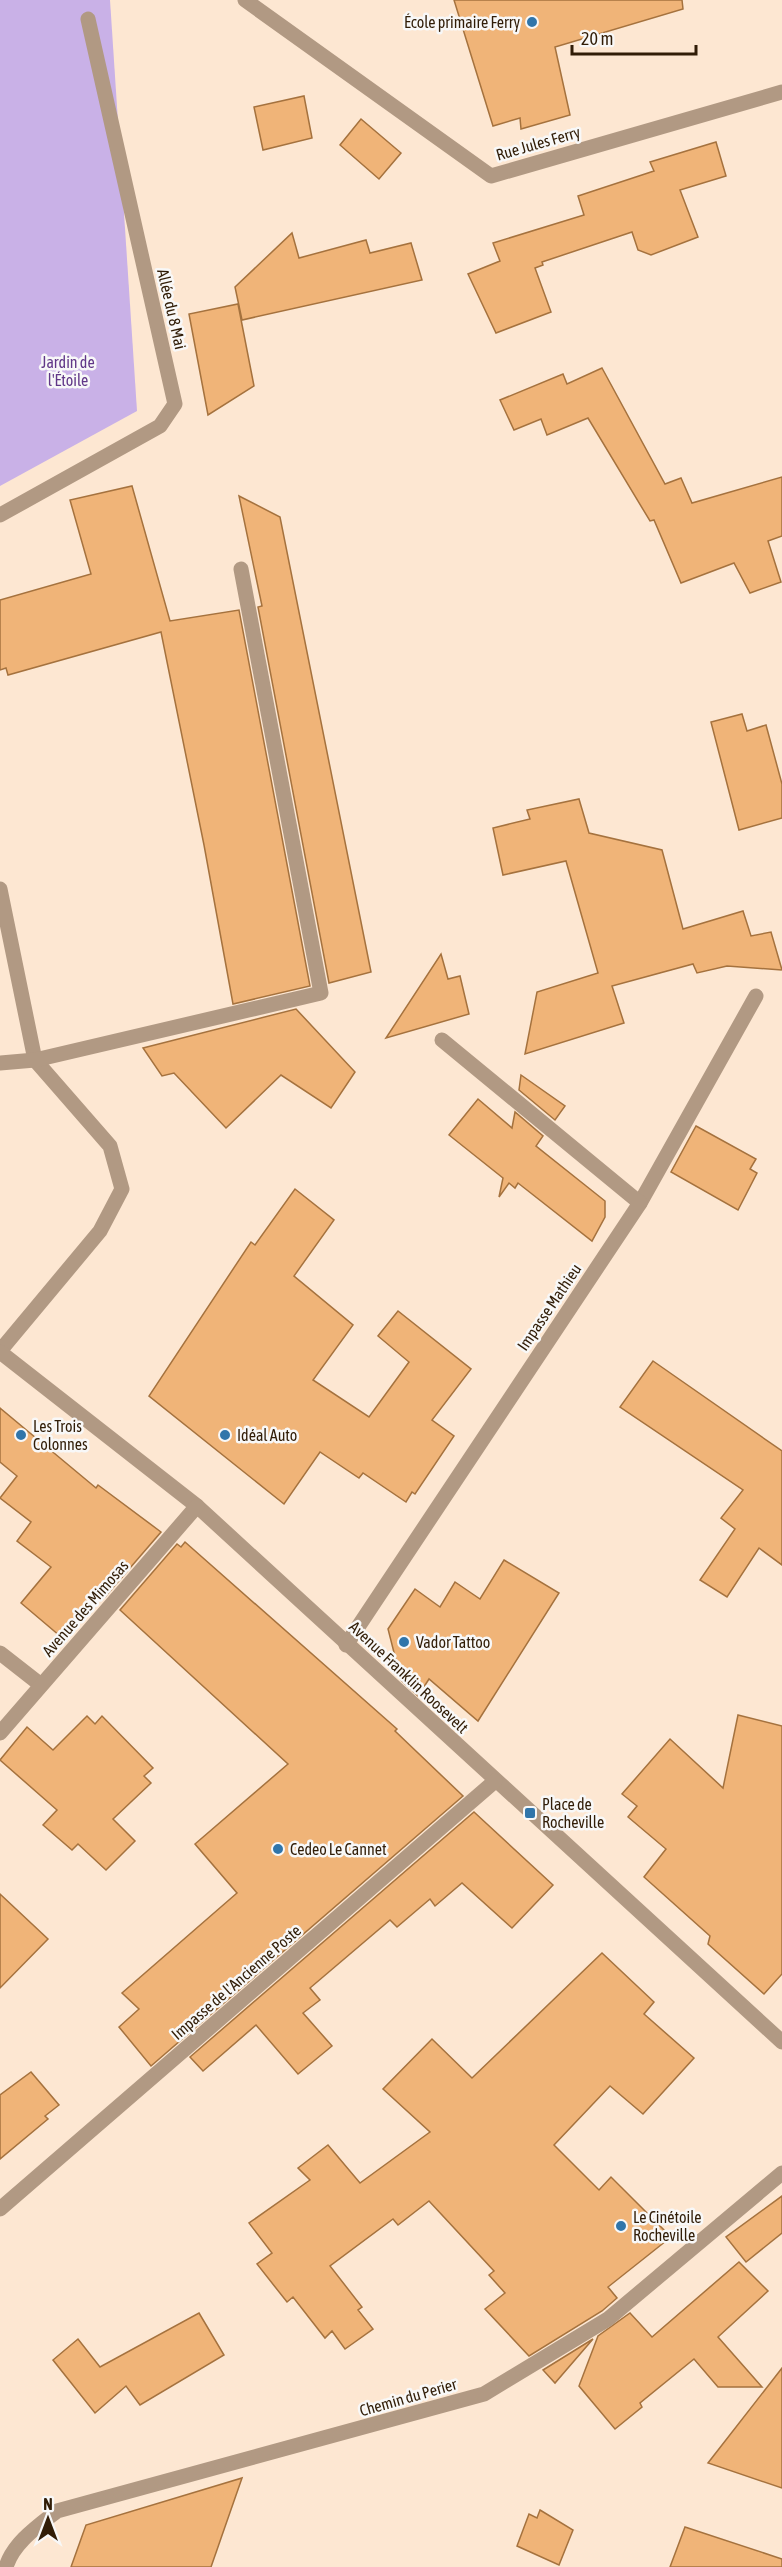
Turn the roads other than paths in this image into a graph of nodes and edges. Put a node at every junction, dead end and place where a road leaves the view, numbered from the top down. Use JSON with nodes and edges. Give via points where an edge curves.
{"nodes":[{"id":1,"x":245,"y":0,"type":"edge"},
{"id":2,"x":88,"y":19,"type":"dead end"},
{"id":3,"x":782,"y":92,"type":"edge"},
{"id":4,"x":0,"y":515,"type":"edge"},
{"id":5,"x":241,"y":569,"type":"dead end"},
{"id":6,"x":0,"y":889,"type":"edge"},
{"id":7,"x":756,"y":996,"type":"dead end"},
{"id":8,"x":442,"y":1040,"type":"dead end"},
{"id":9,"x":35,"y":1060,"type":"junction"},
{"id":10,"x":0,"y":1063,"type":"edge"},
{"id":11,"x":640,"y":1203,"type":"junction"},
{"id":12,"x":0,"y":1351,"type":"edge"},
{"id":13,"x":197,"y":1506,"type":"junction"},
{"id":14,"x":346,"y":1645,"type":"junction"},
{"id":15,"x":0,"y":1653,"type":"edge"},
{"id":16,"x":41,"y":1685,"type":"junction"},
{"id":17,"x":0,"y":1733,"type":"edge"},
{"id":18,"x":495,"y":1781,"type":"junction"},
{"id":19,"x":782,"y":2042,"type":"edge"},
{"id":20,"x":782,"y":2173,"type":"edge"},
{"id":21,"x":0,"y":2209,"type":"edge"},
{"id":22,"x":6,"y":2567,"type":"edge"}],
"edges":[{"from":1,"to":3,"type":"street","name":"Rue Jules Ferry","via":[[491,176]]},
{"from":2,"to":4,"type":"street","name":"Allée du 8 Mai","via":[[175,404],[160,426]]},
{"from":5,"to":9,"type":"street","via":[[321,993]]},
{"from":6,"to":9,"type":"street"},
{"from":7,"to":11,"type":"street","name":"Impasse Mathieu"},
{"from":8,"to":11,"type":"street"},
{"from":9,"to":10,"type":"street"},
{"from":9,"to":12,"type":"street","via":[[110,1146],[122,1189],[100,1231]]},
{"from":11,"to":14,"type":"street","name":"Impasse Mathieu"},
{"from":12,"to":13,"type":"street","name":"Avenue Franklin Roosevelt"},
{"from":13,"to":14,"type":"street","name":"Avenue Franklin Roosevelt"},
{"from":13,"to":16,"type":"street","name":"Avenue des Mimosas"},
{"from":14,"to":18,"type":"street","name":"Avenue Franklin Roosevelt"},
{"from":15,"to":16,"type":"street"},
{"from":16,"to":17,"type":"street","name":"Avenue des Mimosas"},
{"from":18,"to":19,"type":"street","name":"Avenue Franklin Roosevelt"},
{"from":18,"to":21,"type":"street","name":"Impasse de l'Ancienne Poste"},
{"from":20,"to":22,"type":"street","name":"Chemin du Perier","via":[[608,2319],[484,2394],[57,2511],[28,2534]]}]}
